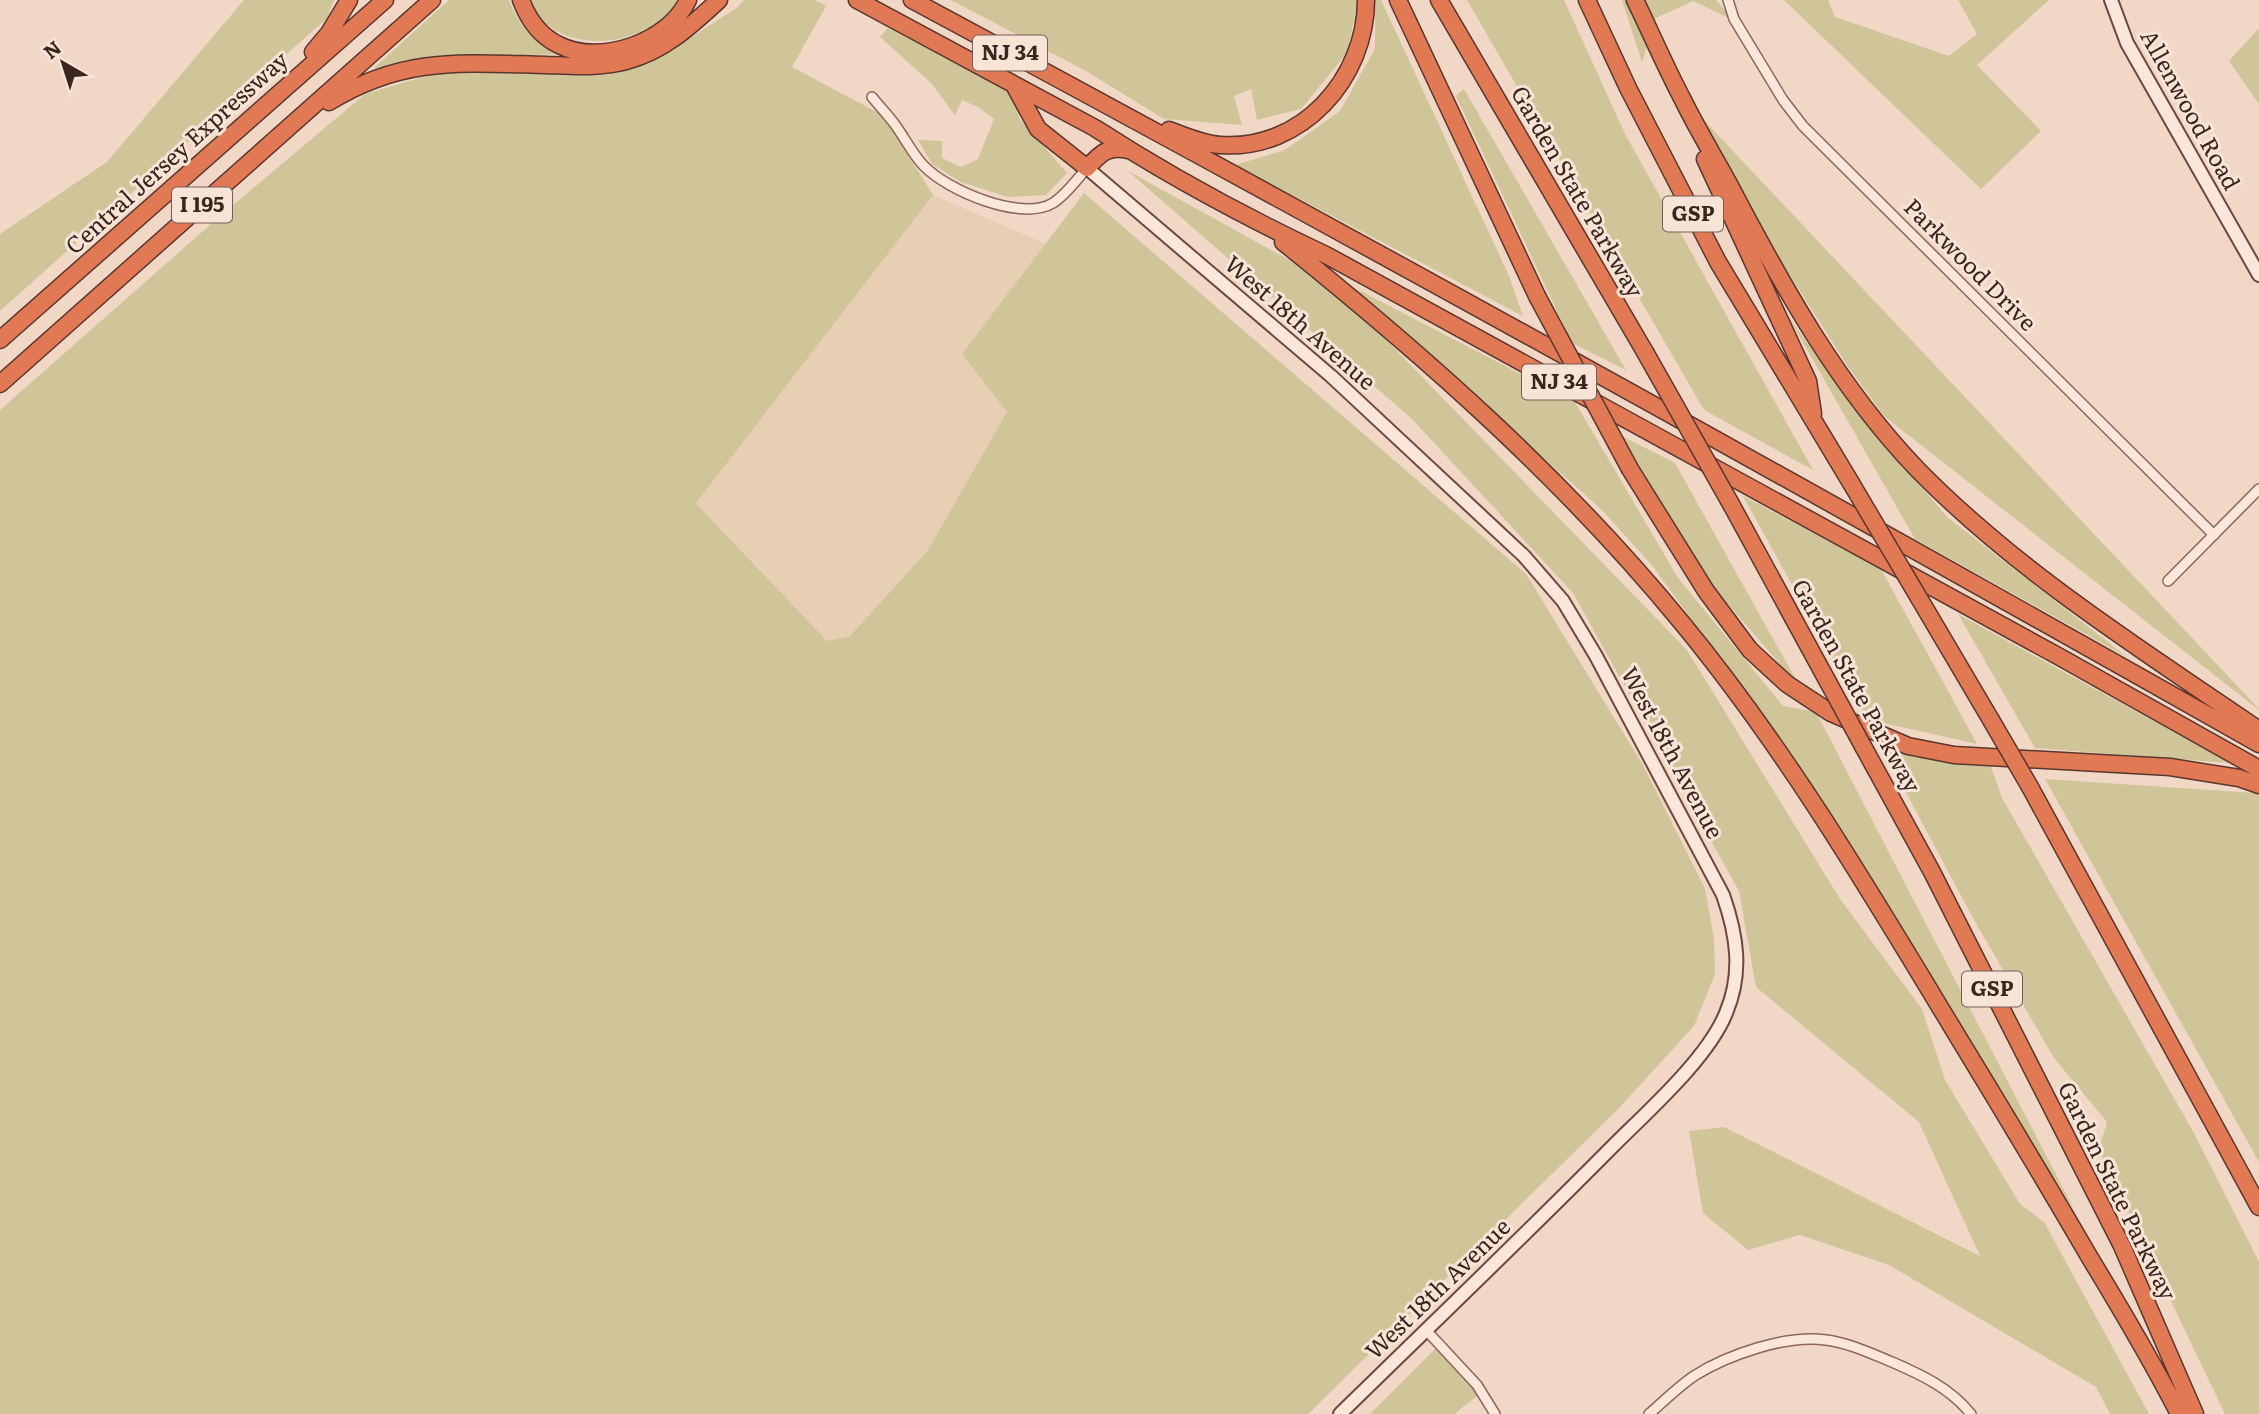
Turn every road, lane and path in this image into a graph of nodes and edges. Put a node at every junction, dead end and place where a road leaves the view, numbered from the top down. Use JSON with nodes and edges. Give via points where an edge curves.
{"nodes":[{"id":1,"x":349,"y":0,"type":"edge"},
{"id":2,"x":385,"y":0,"type":"edge"},
{"id":3,"x":432,"y":0,"type":"edge"},
{"id":4,"x":521,"y":0,"type":"edge"},
{"id":5,"x":688,"y":0,"type":"edge"},
{"id":6,"x":719,"y":0,"type":"edge"},
{"id":7,"x":857,"y":0,"type":"edge"},
{"id":8,"x":912,"y":0,"type":"edge"},
{"id":9,"x":1366,"y":0,"type":"edge"},
{"id":10,"x":1398,"y":0,"type":"edge"},
{"id":11,"x":1439,"y":0,"type":"edge"},
{"id":12,"x":1587,"y":0,"type":"edge"},
{"id":13,"x":1635,"y":0,"type":"edge"},
{"id":14,"x":1728,"y":0,"type":"edge"},
{"id":15,"x":2111,"y":0,"type":"edge"},
{"id":16,"x":1014,"y":85,"type":"junction"},
{"id":17,"x":285,"y":86,"type":"junction"},
{"id":18,"x":872,"y":97,"type":"dead end"},
{"id":19,"x":1683,"y":101,"type":"junction"},
{"id":20,"x":1108,"y":105,"type":"junction"},
{"id":21,"x":291,"y":126,"type":"junction"},
{"id":22,"x":1130,"y":150,"type":"junction"},
{"id":23,"x":1087,"y":168,"type":"junction"},
{"id":24,"x":1262,"y":225,"type":"junction"},
{"id":25,"x":2259,"y":275,"type":"edge"},
{"id":26,"x":0,"y":340,"type":"edge"},
{"id":27,"x":0,"y":384,"type":"edge"},
{"id":28,"x":1814,"y":420,"type":"junction"},
{"id":29,"x":2259,"y":489,"type":"edge"},
{"id":30,"x":2214,"y":535,"type":"junction"},
{"id":31,"x":2168,"y":581,"type":"dead end"},
{"id":32,"x":2259,"y":730,"type":"edge"},
{"id":33,"x":2259,"y":744,"type":"edge"},
{"id":34,"x":2259,"y":769,"type":"edge"},
{"id":35,"x":2259,"y":785,"type":"edge"},
{"id":36,"x":2259,"y":1207,"type":"edge"},
{"id":37,"x":1426,"y":1330,"type":"junction"},
{"id":38,"x":1340,"y":1414,"type":"edge"},
{"id":39,"x":1495,"y":1414,"type":"edge"},
{"id":40,"x":1649,"y":1414,"type":"edge"},
{"id":41,"x":1971,"y":1414,"type":"edge"},
{"id":42,"x":2179,"y":1414,"type":"edge"},
{"id":43,"x":2195,"y":1414,"type":"edge"}],
"edges":[{"from":1,"to":17,"type":"highway","via":[[329,33]]},
{"from":2,"to":17,"type":"highway","name":"Central Jersey Expressway","number":"I 195"},
{"from":3,"to":21,"type":"highway","number":"I 195"},
{"from":4,"to":5,"type":"highway","via":[[533,23],[549,39],[571,50],[598,52],[629,46],[658,33],[674,22]]},
{"from":6,"to":21,"type":"highway","via":[[672,40],[628,61],[590,66],[470,63],[415,67],[366,82]]},
{"from":7,"to":16,"type":"highway","number":"NJ 34"},
{"from":8,"to":20,"type":"highway","number":"NJ 34"},
{"from":9,"to":20,"type":"highway","via":[[1357,54],[1340,86],[1315,113],[1283,133],[1244,144],[1218,145],[1172,132]]},
{"from":10,"to":35,"type":"highway","bridge":true,"via":[[1537,296],[1630,469],[1706,591],[1750,650],[1787,684],[1831,713],[1908,746],[1954,755],[2170,767]]},
{"from":11,"to":43,"type":"highway","name":"Garden State Parkway","number":"GSP","bridge":true,"via":[[1645,352],[1932,872],[2122,1246]]},
{"from":12,"to":28,"type":"highway","number":"GSP","via":[[1718,262]]},
{"from":13,"to":19,"type":"highway"},
{"from":14,"to":30,"type":"street","name":"Parkwood Drive","via":[[1734,19],[1803,126]]},
{"from":15,"to":25,"type":"street","name":"Allenwood Road","via":[[2126,41]]},
{"from":16,"to":22,"type":"highway","number":"NJ 34"},
{"from":16,"to":23,"type":"highway","via":[[1038,129]]},
{"from":17,"to":26,"type":"highway","name":"Central Jersey Expressway","number":"I 195"},
{"from":18,"to":23,"type":"street","via":[[916,157],[940,180],[1002,205],[1031,210],[1051,204]]},
{"from":19,"to":28,"type":"highway","via":[[1730,215],[1808,381]]},
{"from":19,"to":32,"type":"highway","via":[[1818,342],[1902,452],[1968,517],[2023,562]]},
{"from":20,"to":33,"type":"highway","number":"NJ 34"},
{"from":21,"to":27,"type":"highway","number":"I 195"},
{"from":22,"to":23,"type":"highway","via":[[1105,150]]},
{"from":22,"to":24,"type":"highway","number":"NJ 34"},
{"from":23,"to":37,"type":"street","name":"West 18th Avenue","via":[[1331,376],[1545,578],[1596,656],[1711,871],[1732,921],[1737,948],[1734,988],[1725,1016],[1707,1046],[1626,1133]]},
{"from":24,"to":34,"type":"highway","number":"NJ 34","via":[[1459,327]]},
{"from":24,"to":42,"type":"highway","via":[[1516,442],[1617,546],[1717,667],[1821,812],[2001,1107]]},
{"from":28,"to":36,"type":"highway","number":"GSP","bridge":true,"via":[[2030,787]]},
{"from":29,"to":30,"type":"street"},
{"from":30,"to":31,"type":"street"},
{"from":37,"to":38,"type":"street","name":"West 18th Avenue"},
{"from":37,"to":39,"type":"street","via":[[1477,1385]]},
{"from":40,"to":41,"type":"street","via":[[1708,1368],[1770,1343],[1816,1338],[1850,1345],[1921,1375],[1947,1390]]}]}
